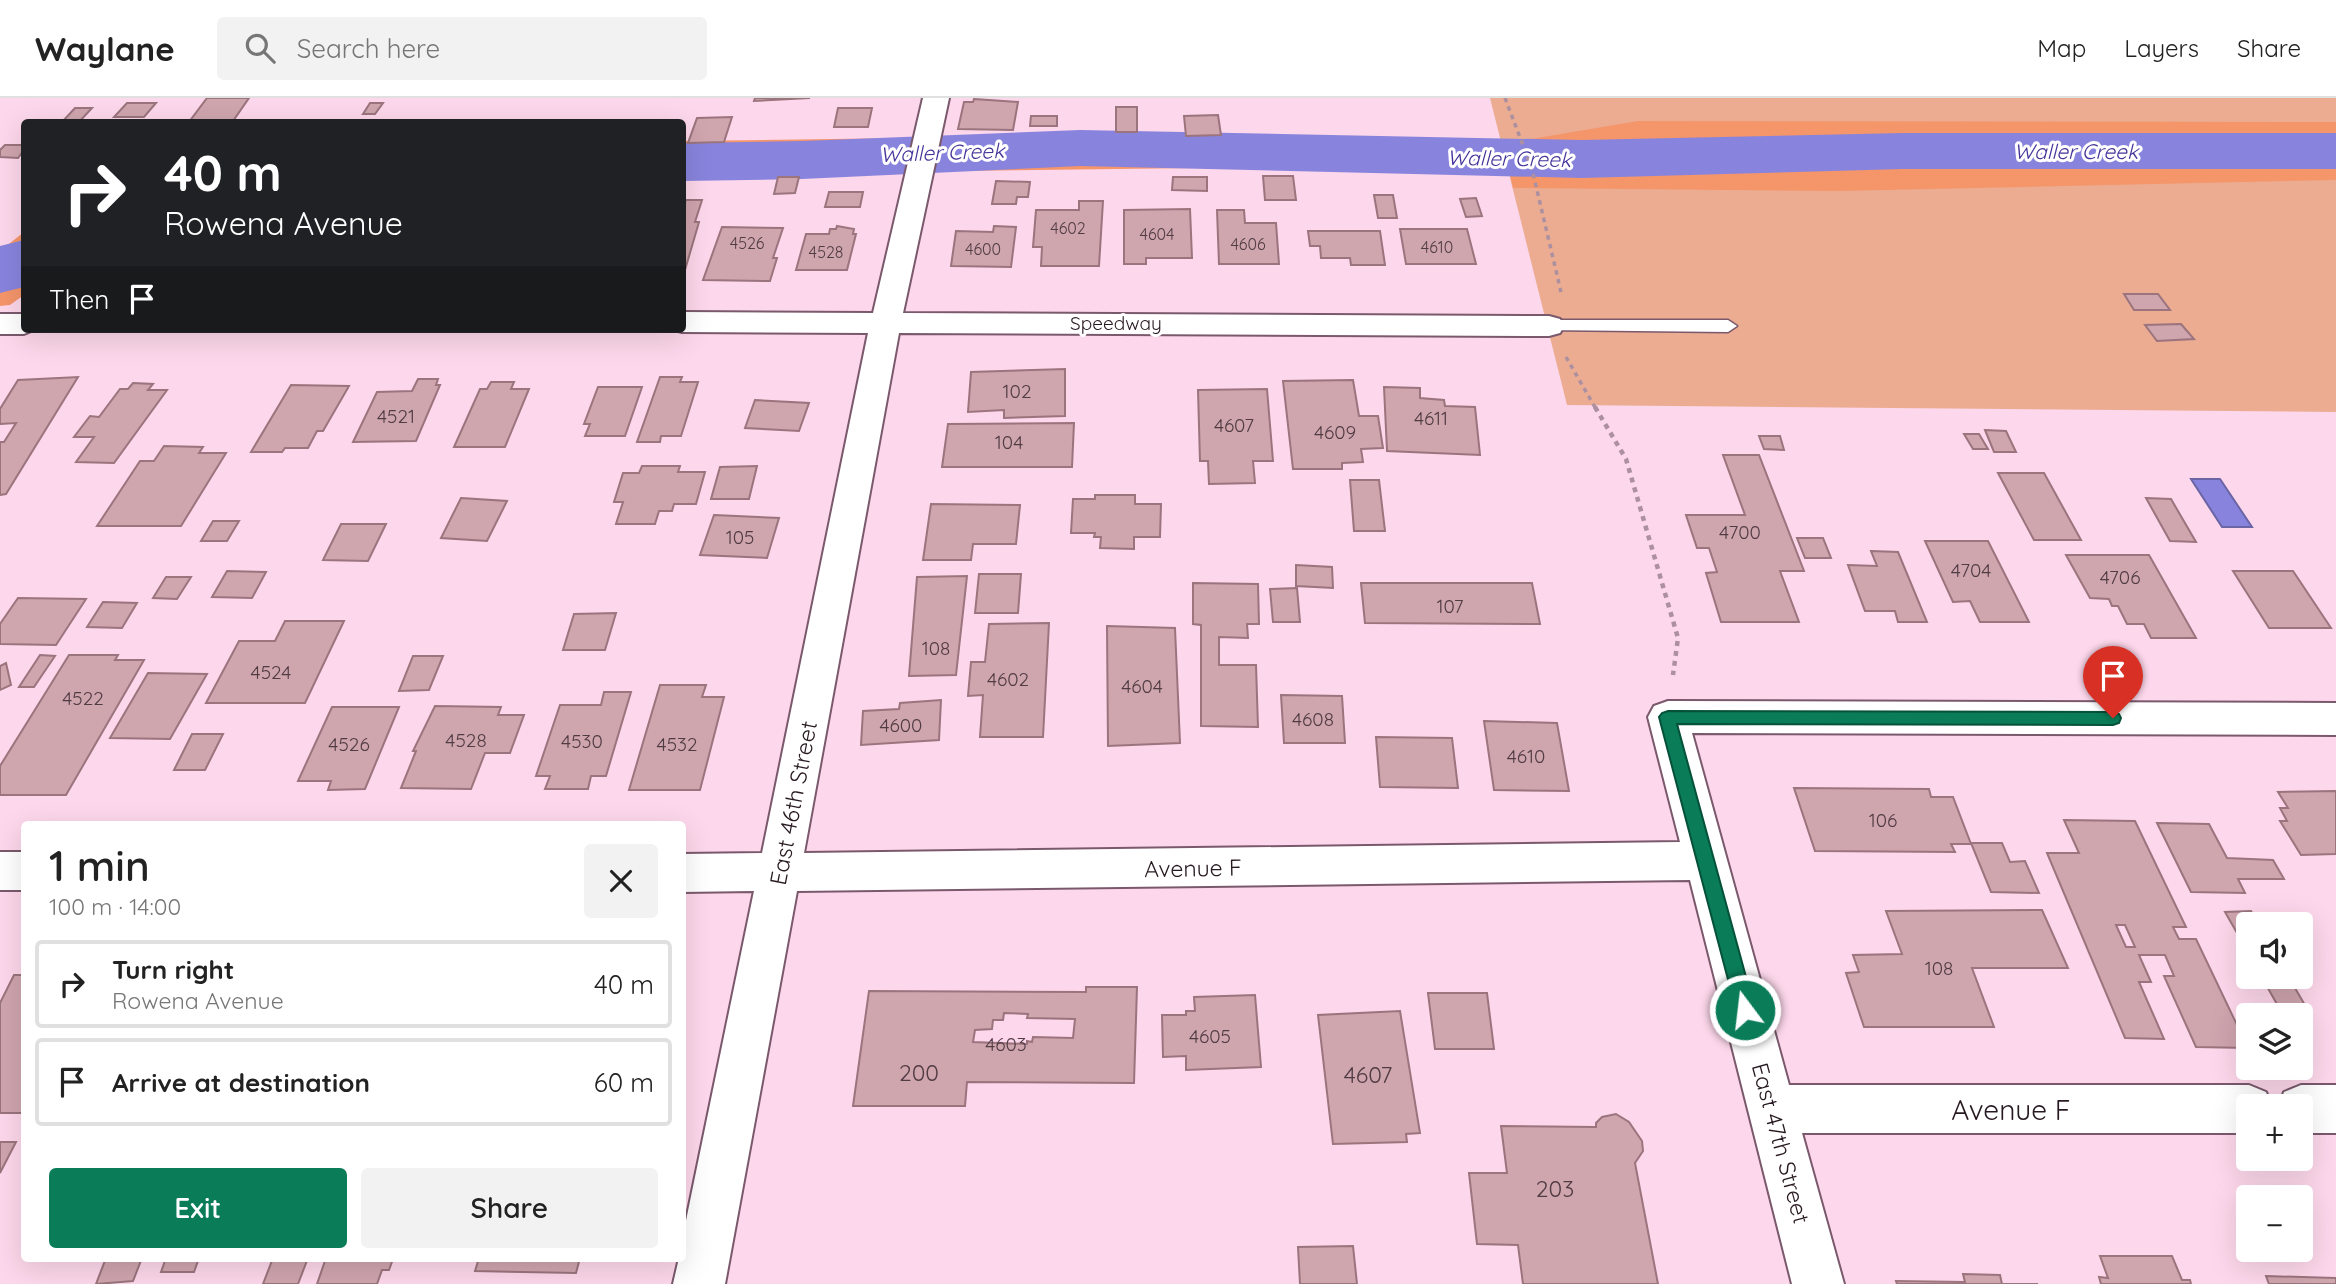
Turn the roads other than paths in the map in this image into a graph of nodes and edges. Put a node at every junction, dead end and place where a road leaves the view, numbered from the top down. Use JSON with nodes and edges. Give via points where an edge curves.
{"nodes":[{"id":1,"x":936,"y":98,"type":"edge"},
{"id":2,"x":886,"y":321,"type":"junction"},
{"id":3,"x":686,"y":322,"type":"edge"},
{"id":4,"x":0,"y":324,"type":"edge"},
{"id":5,"x":21,"y":324,"type":"edge"},
{"id":6,"x":1549,"y":326,"type":"joint"},
{"id":7,"x":1728,"y":326,"type":"dead end"},
{"id":8,"x":2336,"y":719,"type":"edge"},
{"id":9,"x":1704,"y":861,"type":"junction"},
{"id":10,"x":0,"y":871,"type":"edge"},
{"id":11,"x":21,"y":871,"type":"edge"},
{"id":12,"x":686,"y":873,"type":"edge"},
{"id":13,"x":780,"y":873,"type":"junction"},
{"id":14,"x":1773,"y":1109,"type":"junction"},
{"id":15,"x":2236,"y":1109,"type":"edge"},
{"id":16,"x":2313,"y":1109,"type":"edge"},
{"id":17,"x":2336,"y":1109,"type":"edge"},
{"id":18,"x":699,"y":1284,"type":"edge"},
{"id":19,"x":1818,"y":1284,"type":"edge"}],
"edges":[{"from":1,"to":2,"type":"street","name":"East 46th Street"},
{"from":2,"to":3,"type":"street","name":"Speedway"},
{"from":2,"to":6,"type":"street","name":"Speedway"},
{"from":2,"to":13,"type":"street","name":"East 46th Street"},
{"from":4,"to":5,"type":"street"},
{"from":6,"to":7,"type":"lane"},
{"from":8,"to":9,"type":"street","name":"East 47th Street","via":[[1668,717]]},
{"from":9,"to":13,"type":"street","name":"Avenue F"},
{"from":9,"to":14,"type":"street","name":"East 47th Street"},
{"from":10,"to":11,"type":"street"},
{"from":12,"to":13,"type":"street","name":"Avenue F"},
{"from":13,"to":18,"type":"street","name":"East 46th Street"},
{"from":14,"to":15,"type":"street","name":"Avenue F"},
{"from":14,"to":19,"type":"street","name":"East 47th Street"},
{"from":16,"to":17,"type":"street"}]}
